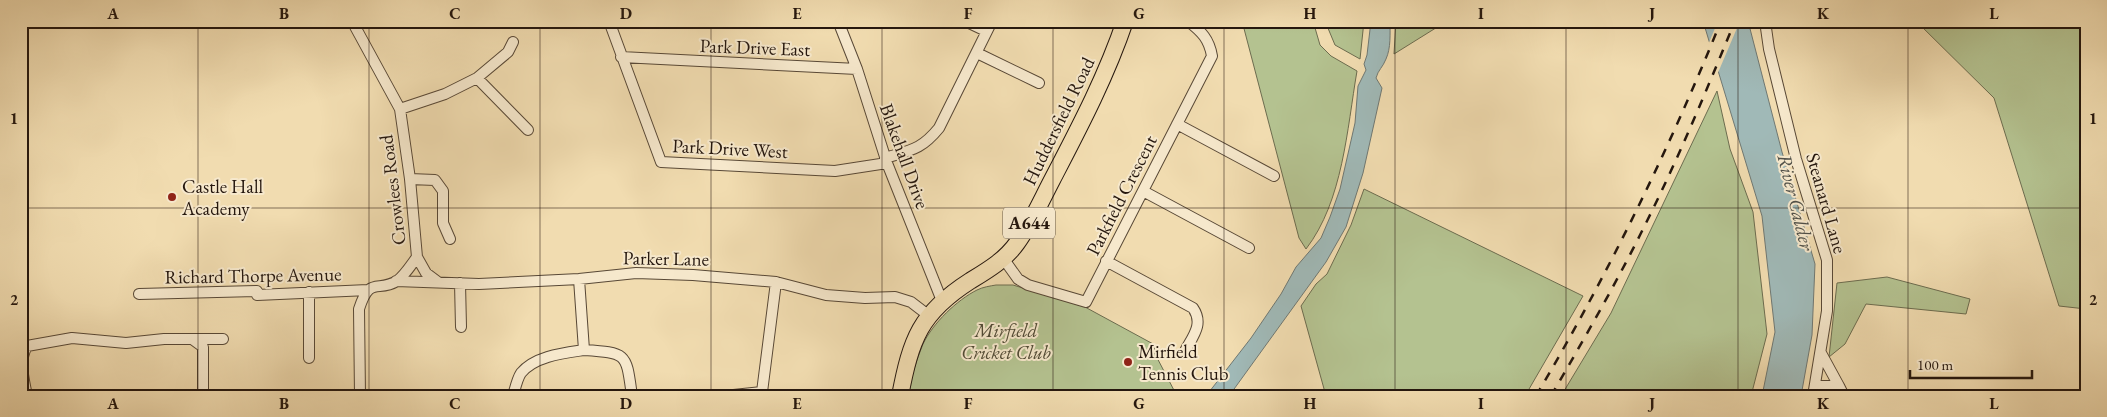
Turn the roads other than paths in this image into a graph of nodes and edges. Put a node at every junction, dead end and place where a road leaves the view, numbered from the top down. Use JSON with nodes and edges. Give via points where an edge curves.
{"nodes":[{"id":1,"x":352,"y":21,"type":"edge"},
{"id":2,"x":609,"y":21,"type":"edge"},
{"id":3,"x":838,"y":21,"type":"edge"},
{"id":4,"x":965,"y":21,"type":"edge"},
{"id":5,"x":992,"y":21,"type":"edge"},
{"id":6,"x":1125,"y":21,"type":"edge"},
{"id":7,"x":1188,"y":21,"type":"edge"},
{"id":8,"x":1765,"y":21,"type":"edge"},
{"id":9,"x":986,"y":32,"type":"junction"},
{"id":10,"x":514,"y":42,"type":"dead end"},
{"id":11,"x":977,"y":53,"type":"junction"},
{"id":12,"x":621,"y":57,"type":"junction"},
{"id":13,"x":858,"y":69,"type":"junction"},
{"id":14,"x":477,"y":78,"type":"junction"},
{"id":15,"x":1039,"y":83,"type":"dead end"},
{"id":16,"x":400,"y":109,"type":"junction"},
{"id":17,"x":520,"y":121,"type":"junction"},
{"id":18,"x":1177,"y":124,"type":"junction"},
{"id":19,"x":512,"y":130,"type":"dead end"},
{"id":20,"x":528,"y":130,"type":"dead end"},
{"id":21,"x":886,"y":160,"type":"junction"},
{"id":22,"x":1274,"y":176,"type":"dead end"},
{"id":23,"x":410,"y":179,"type":"junction"},
{"id":24,"x":1143,"y":191,"type":"junction"},
{"id":25,"x":450,"y":239,"type":"dead end"},
{"id":26,"x":1249,"y":248,"type":"dead end"},
{"id":27,"x":417,"y":257,"type":"junction"},
{"id":28,"x":1003,"y":258,"type":"junction"},
{"id":29,"x":1106,"y":261,"type":"junction"},
{"id":30,"x":579,"y":279,"type":"junction"},
{"id":31,"x":396,"y":281,"type":"junction"},
{"id":32,"x":438,"y":282,"type":"junction"},
{"id":33,"x":776,"y":282,"type":"junction"},
{"id":34,"x":460,"y":283,"type":"junction"},
{"id":35,"x":139,"y":289,"type":"dead end"},
{"id":36,"x":368,"y":290,"type":"junction"},
{"id":37,"x":309,"y":292,"type":"junction"},
{"id":38,"x":942,"y":300,"type":"junction"},
{"id":39,"x":928,"y":315,"type":"junction"},
{"id":40,"x":461,"y":327,"type":"dead end"},
{"id":41,"x":192,"y":339,"type":"junction"},
{"id":42,"x":223,"y":339,"type":"dead end"},
{"id":43,"x":584,"y":350,"type":"junction"},
{"id":44,"x":1185,"y":351,"type":"dead end"},
{"id":45,"x":1821,"y":353,"type":"junction"},
{"id":46,"x":22,"y":355,"type":"edge"},
{"id":47,"x":309,"y":358,"type":"dead end"},
{"id":48,"x":1814,"y":391,"type":"edge"},
{"id":49,"x":1841,"y":391,"type":"edge"},
{"id":50,"x":766,"y":394,"type":"edge"},
{"id":51,"x":27,"y":396,"type":"edge"},
{"id":52,"x":206,"y":396,"type":"edge"},
{"id":53,"x":360,"y":396,"type":"edge"},
{"id":54,"x":513,"y":396,"type":"edge"},
{"id":55,"x":632,"y":396,"type":"edge"},
{"id":56,"x":724,"y":396,"type":"edge"},
{"id":57,"x":900,"y":396,"type":"edge"}],
"edges":[{"from":1,"to":16,"type":"street","name":"Crowlees Road"},
{"from":2,"to":12,"type":"street","name":"Park Drive West"},
{"from":3,"to":13,"type":"street","name":"Blakehall Drive"},
{"from":4,"to":9,"type":"street"},
{"from":5,"to":9,"type":"street"},
{"from":6,"to":28,"type":"highway","name":"Huddersfield Road","number":"A644","via":[[1100,85],[1074,138],[1017,243]]},
{"from":7,"to":18,"type":"street","name":"Parkfield Crescent","via":[[1210,44],[1212,56]]},
{"from":8,"to":45,"type":"street","name":"Steanard Lane","via":[[1796,159],[1827,260],[1827,310]]},
{"from":9,"to":11,"type":"street"},
{"from":10,"to":14,"type":"street","via":[[508,52]]},
{"from":11,"to":15,"type":"street"},
{"from":11,"to":21,"type":"street","via":[[939,128],[927,142]]},
{"from":12,"to":13,"type":"street","name":"Park Drive East"},
{"from":12,"to":21,"type":"street","name":"Park Drive West","via":[[661,162],[835,171]]},
{"from":13,"to":21,"type":"street","name":"Blakehall Drive"},
{"from":14,"to":16,"type":"street","via":[[445,94]]},
{"from":14,"to":17,"type":"street"},
{"from":16,"to":23,"type":"street","name":"Crowlees Road"},
{"from":17,"to":19,"type":"street"},
{"from":17,"to":20,"type":"street"},
{"from":18,"to":22,"type":"street"},
{"from":18,"to":24,"type":"street","name":"Parkfield Crescent"},
{"from":21,"to":38,"type":"street","name":"Blakehall Drive"},
{"from":23,"to":25,"type":"street","via":[[435,180],[444,191],[443,223]]},
{"from":23,"to":27,"type":"street","name":"Crowlees Road"},
{"from":24,"to":26,"type":"street"},
{"from":24,"to":29,"type":"street","name":"Parkfield Crescent"},
{"from":27,"to":31,"type":"street","name":"Crowlees Road"},
{"from":27,"to":32,"type":"street","via":[[426,273]]},
{"from":28,"to":29,"type":"street","name":"Parkfield Crescent","via":[[1018,279],[1028,285],[1086,302]]},
{"from":28,"to":38,"type":"highway","name":"Huddersfield Road","number":"A644"},
{"from":29,"to":44,"type":"street","via":[[1193,308],[1199,325]]},
{"from":30,"to":33,"type":"street","name":"Parker Lane","via":[[662,273]]},
{"from":30,"to":34,"type":"street","name":"Parker Lane"},
{"from":30,"to":43,"type":"street"},
{"from":31,"to":32,"type":"street","name":"Parker Lane"},
{"from":31,"to":36,"type":"street","name":"Crowlees Road"},
{"from":32,"to":34,"type":"street","name":"Parker Lane"},
{"from":33,"to":39,"type":"street","name":"Parker Lane","via":[[826,294],[895,297],[911,302]]},
{"from":33,"to":50,"type":"street"},
{"from":34,"to":40,"type":"street"},
{"from":35,"to":37,"type":"street","name":"Richard Thorpe Avenue","via":[[151,294]]},
{"from":36,"to":37,"type":"street","name":"Richard Thorpe Avenue"},
{"from":36,"to":53,"type":"street","via":[[359,309]]},
{"from":37,"to":47,"type":"street"},
{"from":38,"to":39,"type":"highway","name":"Huddersfield Road","number":"A644"},
{"from":39,"to":57,"type":"highway","name":"Huddersfield Road","number":"A644","via":[[914,342]]},
{"from":41,"to":42,"type":"street"},
{"from":41,"to":46,"type":"street","via":[[126,343],[72,338],[26,346]]},
{"from":41,"to":52,"type":"street","via":[[203,347],[203,392]]},
{"from":43,"to":54,"type":"street","via":[[561,353],[534,364],[522,373]]},
{"from":43,"to":55,"type":"street","via":[[622,355],[627,362]]},
{"from":45,"to":48,"type":"street","name":"Steanard Lane"},
{"from":45,"to":49,"type":"street"},
{"from":46,"to":51,"type":"street"},
{"from":48,"to":49,"type":"street"},
{"from":50,"to":56,"type":"street"}]}
